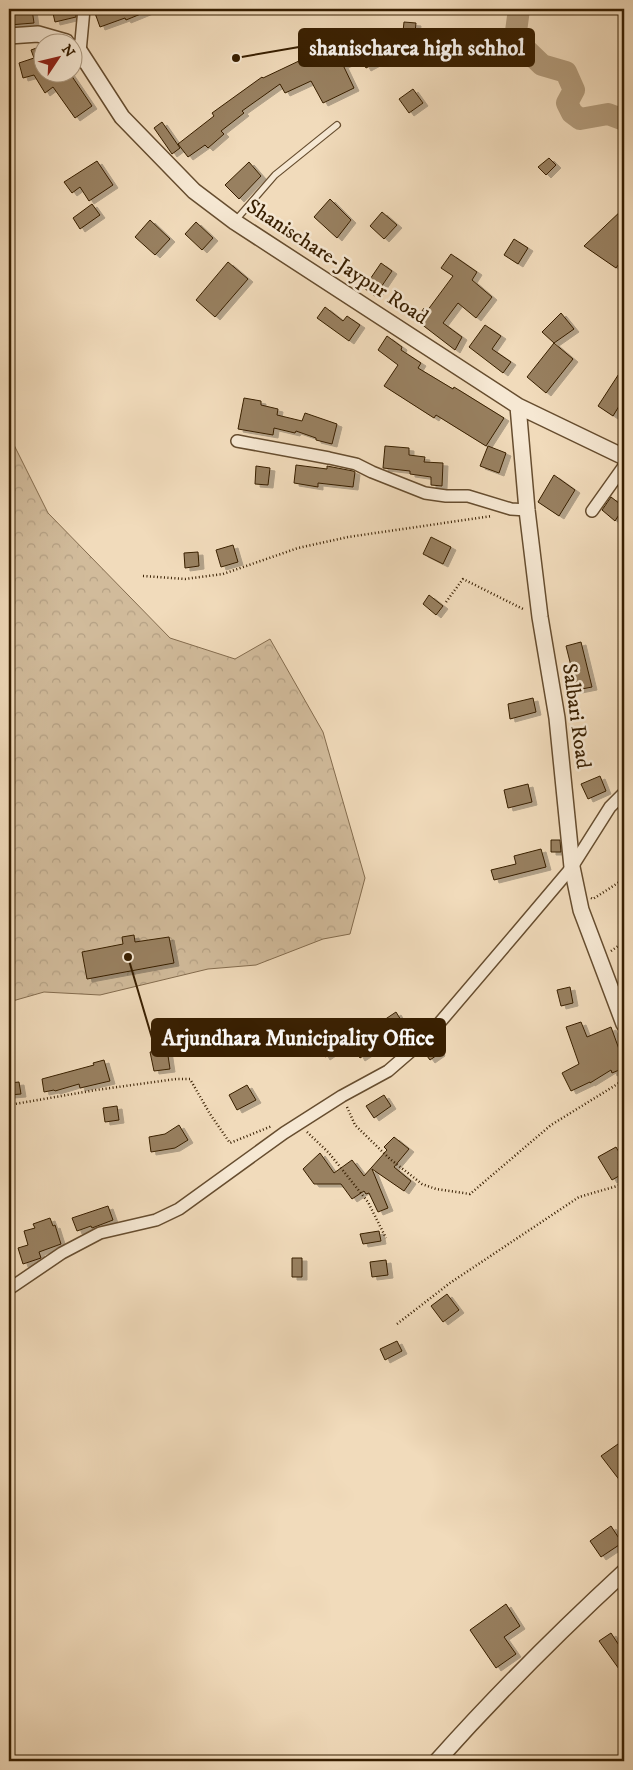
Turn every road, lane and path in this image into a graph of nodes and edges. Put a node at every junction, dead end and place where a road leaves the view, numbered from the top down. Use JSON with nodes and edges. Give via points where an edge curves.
{"nodes":[{"id":1,"x":84,"y":9,"type":"edge"},
{"id":2,"x":79,"y":32,"type":"edge"},
{"id":3,"x":32,"y":34,"type":"edge"},
{"id":4,"x":9,"y":36,"type":"edge"},
{"id":5,"x":82,"y":58,"type":"edge"},
{"id":6,"x":337,"y":125,"type":"dead end"},
{"id":7,"x":235,"y":222,"type":"junction"},
{"id":8,"x":518,"y":406,"type":"junction"},
{"id":9,"x":237,"y":441,"type":"dead end"},
{"id":10,"x":624,"y":458,"type":"edge"},
{"id":11,"x":511,"y":509,"type":"junction"},
{"id":12,"x":527,"y":510,"type":"junction"},
{"id":13,"x":592,"y":511,"type":"dead end"},
{"id":14,"x":143,"y":576,"type":"dead end"},
{"id":15,"x":446,"y":602,"type":"dead end"},
{"id":16,"x":540,"y":617,"type":"junction"},
{"id":17,"x":624,"y":793,"type":"edge"},
{"id":18,"x":572,"y":867,"type":"junction"},
{"id":19,"x":624,"y":879,"type":"edge"},
{"id":20,"x":578,"y":894,"type":"junction"},
{"id":21,"x":623,"y":1018,"type":"edge"},
{"id":22,"x":624,"y":1080,"type":"edge"},
{"id":23,"x":342,"y":1096,"type":"junction"},
{"id":24,"x":9,"y":1105,"type":"edge"},
{"id":25,"x":299,"y":1124,"type":"junction"},
{"id":26,"x":273,"y":1126,"type":"dead end"},
{"id":27,"x":624,"y":1184,"type":"edge"},
{"id":28,"x":386,"y":1238,"type":"dead end"},
{"id":29,"x":9,"y":1289,"type":"edge"},
{"id":30,"x":397,"y":1324,"type":"dead end"},
{"id":31,"x":624,"y":1572,"type":"edge"},
{"id":32,"x":437,"y":1761,"type":"edge"}],
"edges":[{"from":1,"to":2,"type":"street"},
{"from":3,"to":4,"type":"street"},
{"from":5,"to":7,"type":"street","name":"Shanischare-Jaypur Road","via":[[122,117],[194,191]]},
{"from":6,"to":7,"type":"lane","via":[[275,175]]},
{"from":7,"to":8,"type":"street","name":"Shanischare-Jaypur Road"},
{"from":8,"to":10,"type":"street","name":"Shanischare-Jaypur Road"},
{"from":8,"to":12,"type":"street","name":"Salbari Road"},
{"from":9,"to":11,"type":"street","via":[[356,464],[426,493],[468,496]]},
{"from":10,"to":13,"type":"street"},
{"from":11,"to":12,"type":"street"},
{"from":11,"to":14,"type":"path","via":[[503,515],[348,537],[298,548],[223,574],[185,579]]},
{"from":12,"to":16,"type":"street","name":"Salbari Road"},
{"from":15,"to":16,"type":"path","via":[[463,579]]},
{"from":16,"to":18,"type":"street","name":"Salbari Road","via":[[557,718]]},
{"from":17,"to":18,"type":"street","via":[[610,807]]},
{"from":18,"to":20,"type":"street","name":"Salbari Road"},
{"from":18,"to":23,"type":"street","via":[[418,1045],[388,1071]]},
{"from":19,"to":20,"type":"path","via":[[593,899]]},
{"from":20,"to":21,"type":"street","name":"Salbari Road","via":[[581,910]]},
{"from":22,"to":23,"type":"path","via":[[551,1125],[470,1194],[422,1184],[354,1125]]},
{"from":23,"to":25,"type":"street"},
{"from":24,"to":26,"type":"path","via":[[190,1079],[230,1143]]},
{"from":25,"to":28,"type":"path","via":[[329,1153],[368,1202]]},
{"from":25,"to":29,"type":"street","via":[[179,1209],[156,1220],[100,1233],[62,1253]]},
{"from":27,"to":30,"type":"path","via":[[579,1197],[450,1283]]},
{"from":31,"to":32,"type":"street","via":[[527,1666]]}]}
